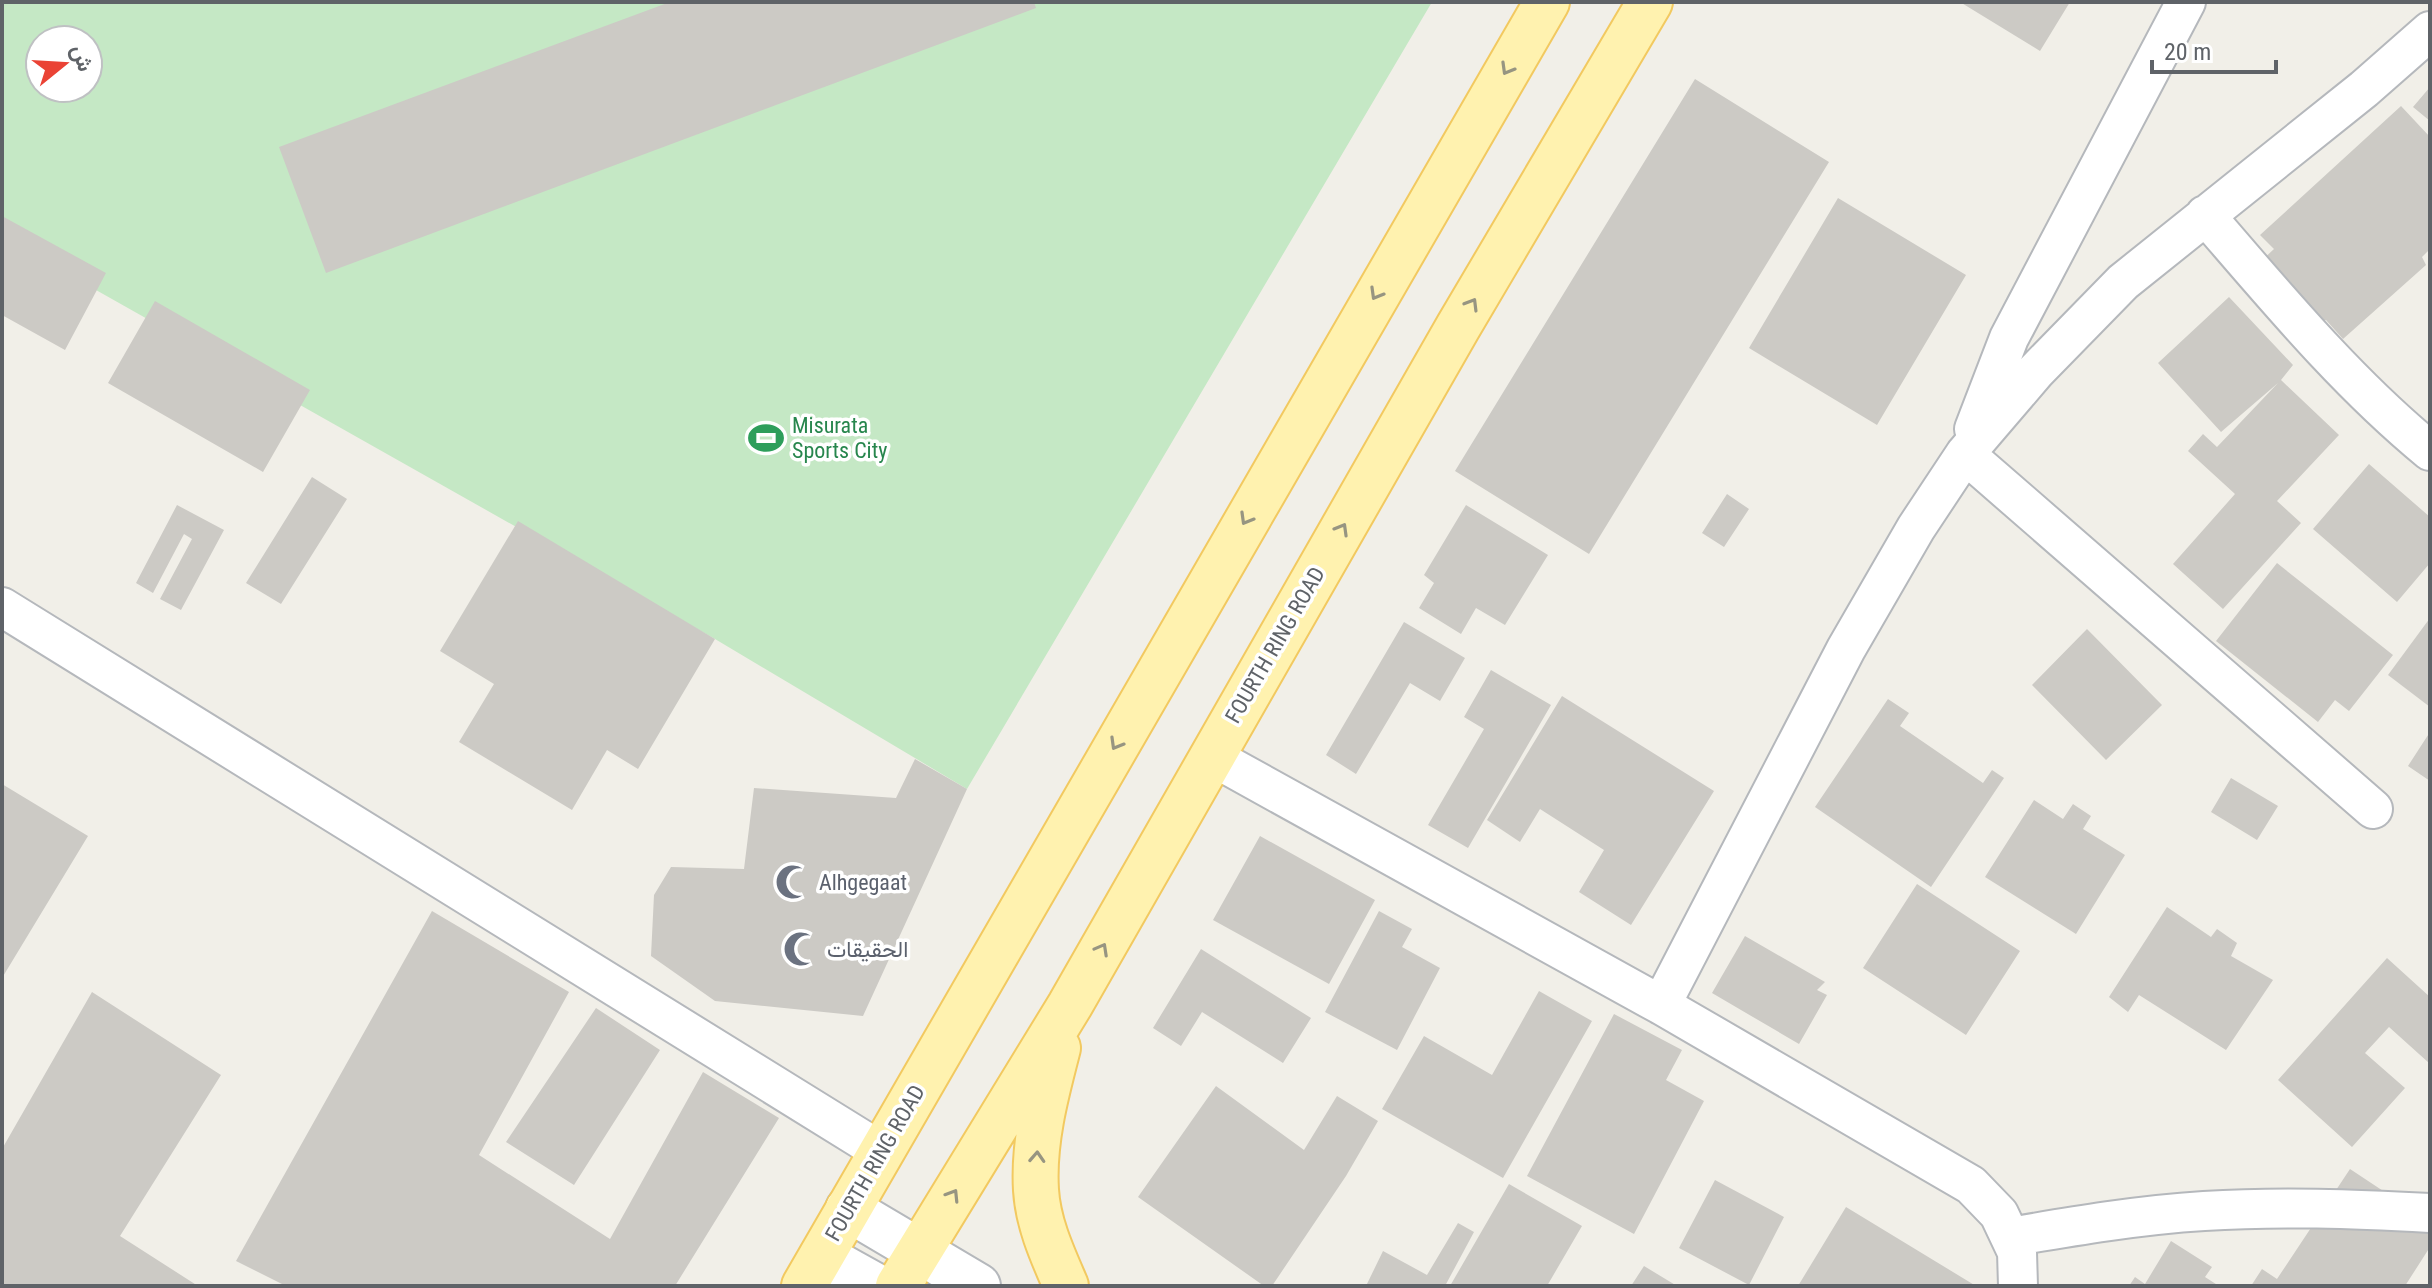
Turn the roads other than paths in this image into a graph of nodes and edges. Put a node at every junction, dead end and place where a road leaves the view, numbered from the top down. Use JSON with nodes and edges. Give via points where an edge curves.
{"nodes":[{"id":1,"x":1547,"y":2,"type":"edge"},
{"id":2,"x":1650,"y":2,"type":"edge"},
{"id":3,"x":2186,"y":2,"type":"edge"},
{"id":4,"x":2430,"y":31,"type":"edge"},
{"id":5,"x":2205,"y":215,"type":"junction"},
{"id":6,"x":2430,"y":451,"type":"edge"},
{"id":7,"x":1965,"y":454,"type":"junction"},
{"id":8,"x":2,"y":607,"type":"edge"},
{"id":9,"x":1211,"y":756,"type":"junction"},
{"id":10,"x":2373,"y":809,"type":"dead end"},
{"id":11,"x":1070,"y":1005,"type":"junction"},
{"id":12,"x":1661,"y":1005,"type":"junction"},
{"id":13,"x":882,"y":1152,"type":"junction"},
{"id":14,"x":848,"y":1209,"type":"junction"},
{"id":15,"x":2430,"y":1213,"type":"edge"},
{"id":16,"x":2010,"y":1237,"type":"junction"},
{"id":17,"x":908,"y":1268,"type":"edge"},
{"id":18,"x":813,"y":1271,"type":"edge"},
{"id":19,"x":876,"y":1286,"type":"edge"},
{"id":20,"x":978,"y":1286,"type":"edge"},
{"id":21,"x":1066,"y":1286,"type":"edge"},
{"id":22,"x":2018,"y":1286,"type":"edge"}],
"edges":[{"from":1,"to":13,"type":"main road","name":"FOURTH RING ROAD","one_way":true},
{"from":9,"to":2,"type":"main road","name":"FOURTH RING ROAD","one_way":true},
{"from":3,"to":7,"type":"street","via":[[2009,338]]},
{"from":4,"to":5,"type":"street"},
{"from":5,"to":6,"type":"street","via":[[2303,327]]},
{"from":5,"to":7,"type":"street","via":[[2123,282]]},
{"from":7,"to":10,"type":"street"},
{"from":7,"to":12,"type":"street","via":[[1846,649]]},
{"from":8,"to":13,"type":"street"},
{"from":11,"to":9,"type":"main road","name":"FOURTH RING ROAD","one_way":true},
{"from":9,"to":12,"type":"street"},
{"from":17,"to":11,"type":"main road","name":"FOURTH RING ROAD","one_way":true},
{"from":21,"to":11,"type":"main road","one_way":true,"via":[[1048,1244],[1036,1192],[1045,1095]]},
{"from":12,"to":16,"type":"street","via":[[1971,1185],[1999,1214]]},
{"from":13,"to":14,"type":"main road","name":"FOURTH RING ROAD"},
{"from":14,"to":17,"type":"street"},
{"from":14,"to":18,"type":"main road","name":"FOURTH RING ROAD"},
{"from":15,"to":16,"type":"street","via":[[2205,1211]]},
{"from":16,"to":22,"type":"street","via":[[2017,1252]]},
{"from":17,"to":20,"type":"street"},
{"from":18,"to":19,"type":"street"}]}
